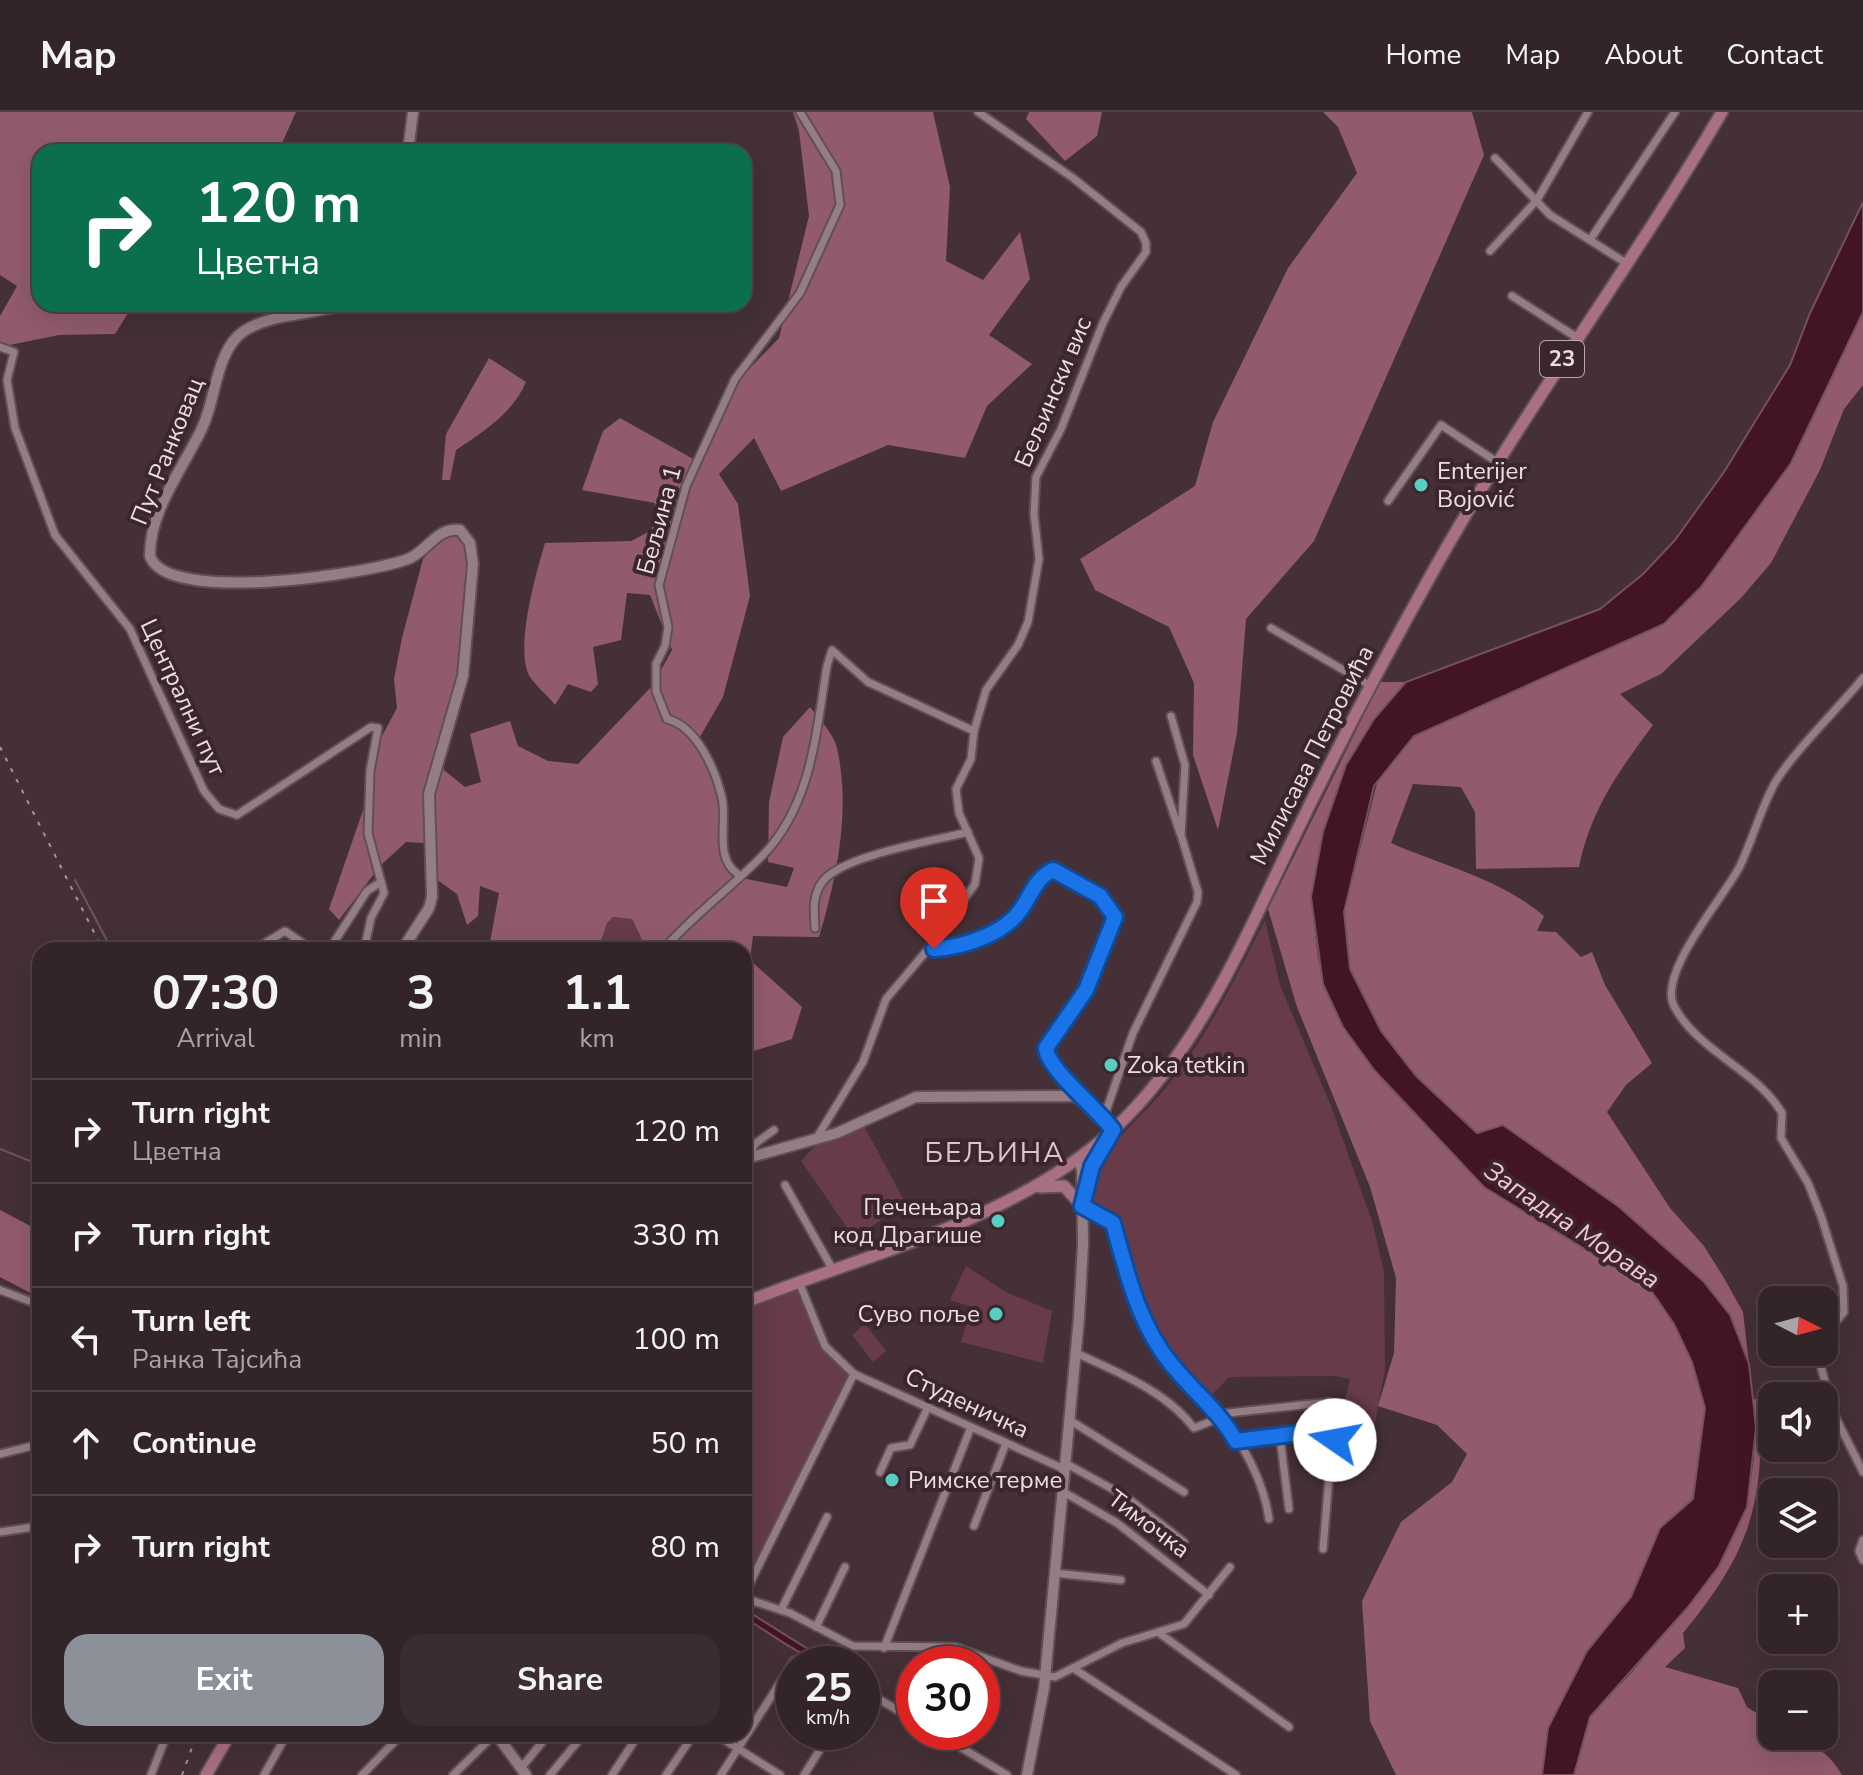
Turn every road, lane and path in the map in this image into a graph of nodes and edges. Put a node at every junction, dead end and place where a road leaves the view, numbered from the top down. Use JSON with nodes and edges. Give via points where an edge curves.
{"nodes":[{"id":1,"x":413,"y":112,"type":"edge"},
{"id":2,"x":800,"y":112,"type":"edge"},
{"id":3,"x":978,"y":112,"type":"edge"},
{"id":4,"x":1588,"y":112,"type":"edge"},
{"id":5,"x":1675,"y":112,"type":"edge"},
{"id":6,"x":1722,"y":112,"type":"edge"},
{"id":7,"x":409,"y":144,"type":"edge"},
{"id":8,"x":1495,"y":158,"type":"dead end"},
{"id":9,"x":1537,"y":200,"type":"junction"},
{"id":10,"x":1590,"y":240,"type":"junction"},
{"id":11,"x":1490,"y":251,"type":"dead end"},
{"id":12,"x":1626,"y":263,"type":"junction"},
{"id":13,"x":1512,"y":296,"type":"dead end"},
{"id":14,"x":312,"y":312,"type":"edge"},
{"id":15,"x":1576,"y":337,"type":"junction"},
{"id":16,"x":0,"y":347,"type":"edge"},
{"id":17,"x":1497,"y":462,"type":"junction"},
{"id":18,"x":1388,"y":501,"type":"dead end"},
{"id":19,"x":1271,"y":628,"type":"dead end"},
{"id":20,"x":1863,"y":678,"type":"edge"},
{"id":21,"x":1371,"y":686,"type":"junction"},
{"id":22,"x":1171,"y":716,"type":"dead end"},
{"id":23,"x":974,"y":731,"type":"junction"},
{"id":24,"x":1156,"y":761,"type":"dead end"},
{"id":25,"x":968,"y":832,"type":"junction"},
{"id":26,"x":1181,"y":835,"type":"junction"},
{"id":27,"x":739,"y":875,"type":"junction"},
{"id":28,"x":381,"y":882,"type":"junction"},
{"id":29,"x":815,"y":928,"type":"dead end"},
{"id":30,"x":267,"y":942,"type":"edge"},
{"id":31,"x":301,"y":942,"type":"edge"},
{"id":32,"x":334,"y":942,"type":"edge"},
{"id":33,"x":366,"y":942,"type":"edge"},
{"id":34,"x":407,"y":942,"type":"edge"},
{"id":35,"x":671,"y":942,"type":"edge"},
{"id":36,"x":929,"y":948,"type":"junction"},
{"id":37,"x":1085,"y":1099,"type":"junction"},
{"id":38,"x":1104,"y":1117,"type":"junction"},
{"id":39,"x":774,"y":1130,"type":"dead end"},
{"id":40,"x":1110,"y":1132,"type":"junction"},
{"id":41,"x":815,"y":1141,"type":"junction"},
{"id":42,"x":752,"y":1149,"type":"edge"},
{"id":43,"x":752,"y":1157,"type":"edge"},
{"id":44,"x":1079,"y":1158,"type":"junction"},
{"id":45,"x":785,"y":1185,"type":"dead end"},
{"id":46,"x":1027,"y":1189,"type":"junction"},
{"id":47,"x":1082,"y":1200,"type":"junction"},
{"id":48,"x":833,"y":1270,"type":"junction"},
{"id":49,"x":799,"y":1282,"type":"junction"},
{"id":50,"x":0,"y":1290,"type":"edge"},
{"id":51,"x":752,"y":1300,"type":"edge"},
{"id":52,"x":32,"y":1302,"type":"edge"},
{"id":53,"x":1838,"y":1319,"type":"edge"},
{"id":54,"x":1076,"y":1353,"type":"junction"},
{"id":55,"x":1821,"y":1366,"type":"edge"},
{"id":56,"x":854,"y":1374,"type":"junction"},
{"id":57,"x":928,"y":1407,"type":"junction"},
{"id":58,"x":1220,"y":1415,"type":"junction"},
{"id":59,"x":1068,"y":1419,"type":"junction"},
{"id":60,"x":971,"y":1427,"type":"junction"},
{"id":61,"x":1333,"y":1430,"type":"junction"},
{"id":62,"x":1280,"y":1437,"type":"junction"},
{"id":63,"x":1236,"y":1441,"type":"junction"},
{"id":64,"x":1006,"y":1443,"type":"junction"},
{"id":65,"x":32,"y":1446,"type":"edge"},
{"id":66,"x":0,"y":1454,"type":"edge"},
{"id":67,"x":1064,"y":1466,"type":"junction"},
{"id":68,"x":880,"y":1472,"type":"dead end"},
{"id":69,"x":1863,"y":1472,"type":"edge"},
{"id":70,"x":1062,"y":1491,"type":"junction"},
{"id":71,"x":1184,"y":1492,"type":"dead end"},
{"id":72,"x":1289,"y":1509,"type":"dead end"},
{"id":73,"x":827,"y":1517,"type":"dead end"},
{"id":74,"x":1269,"y":1519,"type":"dead end"},
{"id":75,"x":974,"y":1526,"type":"dead end"},
{"id":76,"x":32,"y":1527,"type":"edge"},
{"id":77,"x":0,"y":1532,"type":"edge"},
{"id":78,"x":1863,"y":1540,"type":"edge"},
{"id":79,"x":1184,"y":1542,"type":"dead end"},
{"id":80,"x":1323,"y":1549,"type":"dead end"},
{"id":81,"x":1863,"y":1560,"type":"edge"},
{"id":82,"x":845,"y":1567,"type":"dead end"},
{"id":83,"x":1230,"y":1567,"type":"dead end"},
{"id":84,"x":1054,"y":1573,"type":"junction"},
{"id":85,"x":1121,"y":1580,"type":"dead end"},
{"id":86,"x":752,"y":1581,"type":"edge"},
{"id":87,"x":1209,"y":1595,"type":"junction"},
{"id":88,"x":752,"y":1600,"type":"edge"},
{"id":89,"x":781,"y":1610,"type":"junction"},
{"id":90,"x":816,"y":1627,"type":"junction"},
{"id":91,"x":1159,"y":1633,"type":"junction"},
{"id":92,"x":884,"y":1648,"type":"junction"},
{"id":93,"x":1073,"y":1668,"type":"junction"},
{"id":94,"x":1045,"y":1676,"type":"junction"},
{"id":95,"x":776,"y":1693,"type":"edge"},
{"id":96,"x":1289,"y":1727,"type":"dead end"},
{"id":97,"x":752,"y":1730,"type":"edge"},
{"id":98,"x":164,"y":1742,"type":"edge"},
{"id":99,"x":225,"y":1742,"type":"edge"},
{"id":100,"x":283,"y":1742,"type":"edge"},
{"id":101,"x":394,"y":1742,"type":"edge"},
{"id":102,"x":487,"y":1742,"type":"edge"},
{"id":103,"x":501,"y":1742,"type":"edge"},
{"id":104,"x":544,"y":1742,"type":"edge"},
{"id":105,"x":577,"y":1742,"type":"edge"},
{"id":106,"x":634,"y":1742,"type":"edge"},
{"id":107,"x":689,"y":1742,"type":"edge"},
{"id":108,"x":728,"y":1742,"type":"edge"},
{"id":109,"x":745,"y":1742,"type":"edge"},
{"id":110,"x":740,"y":1749,"type":"junction"},
{"id":111,"x":820,"y":1750,"type":"edge"},
{"id":112,"x":965,"y":1750,"type":"edge"},
{"id":113,"x":524,"y":1771,"type":"edge"},
{"id":114,"x":1027,"y":1773,"type":"edge"},
{"id":115,"x":151,"y":1775,"type":"edge"},
{"id":116,"x":206,"y":1775,"type":"edge"},
{"id":117,"x":264,"y":1775,"type":"edge"},
{"id":118,"x":362,"y":1775,"type":"edge"},
{"id":119,"x":453,"y":1775,"type":"edge"},
{"id":120,"x":550,"y":1775,"type":"edge"},
{"id":121,"x":612,"y":1775,"type":"edge"},
{"id":122,"x":666,"y":1775,"type":"edge"},
{"id":123,"x":721,"y":1775,"type":"edge"},
{"id":124,"x":780,"y":1775,"type":"edge"},
{"id":125,"x":804,"y":1775,"type":"edge"},
{"id":126,"x":1007,"y":1775,"type":"edge"},
{"id":127,"x":1236,"y":1775,"type":"edge"}],
"edges":[{"from":1,"to":7,"type":"street"},
{"from":2,"to":27,"type":"street","name":"Бељина 1","via":[[836,171],[840,205],[800,293],[735,379],[693,465],[659,585],[668,627],[656,664],[660,709],[667,719],[681,723],[708,762],[722,800],[724,851]]},
{"from":3,"to":23,"type":"street","name":"Бељински вис","via":[[1141,232],[1146,252],[1103,323],[1036,477],[1039,559],[1028,622],[986,690]]},
{"from":4,"to":9,"type":"street"},
{"from":5,"to":10,"type":"street"},
{"from":6,"to":12,"type":"main road","name":"Милисава Петровића","number":"23"},
{"from":8,"to":9,"type":"street"},
{"from":9,"to":10,"type":"street","via":[[1550,215]]},
{"from":9,"to":11,"type":"street"},
{"from":10,"to":12,"type":"street"},
{"from":12,"to":15,"type":"main road","name":"Милисава Петровића","number":"23"},
{"from":13,"to":15,"type":"street"},
{"from":14,"to":34,"type":"street","name":"Пут Ранковац","via":[[259,325],[234,342],[204,425],[166,498],[151,541],[153,565],[174,576],[221,581],[344,575],[409,558],[446,531],[462,531],[473,556],[463,676],[429,794],[432,897]]},
{"from":15,"to":17,"type":"main road","name":"Милисава Петровића","number":"23"},
{"from":16,"to":28,"type":"street","name":"Централни пут","via":[[14,352],[7,380],[15,428],[55,535],[130,629],[204,791],[219,809],[237,815],[376,726],[368,833]]},
{"from":17,"to":18,"type":"street","via":[[1443,425]]},
{"from":17,"to":21,"type":"main road","name":"Милисава Петровића","number":"23"},
{"from":19,"to":21,"type":"street"},
{"from":20,"to":53,"type":"street","via":[[1777,781],[1739,867],[1685,953],[1671,991],[1675,1009],[1689,1025],[1764,1088],[1782,1113],[1781,1138],[1808,1183],[1843,1286],[1844,1312]]},
{"from":21,"to":40,"type":"main road","name":"Милисава Петровића","number":"23","via":[[1214,999],[1169,1069]]},
{"from":22,"to":26,"type":"street","via":[[1185,765]]},
{"from":23,"to":25,"type":"street","name":"Бељински вис","via":[[971,759],[956,789]]},
{"from":23,"to":27,"type":"street","via":[[868,682],[832,650],[808,781],[773,842]]},
{"from":24,"to":26,"type":"street"},
{"from":25,"to":29,"type":"street","via":[[892,850],[832,872],[814,900]]},
{"from":25,"to":36,"type":"street","name":"Бељински вис","via":[[979,858],[978,875]]},
{"from":26,"to":38,"type":"street","via":[[1197,902],[1133,1033]]},
{"from":27,"to":35,"type":"street"},
{"from":28,"to":32,"type":"street","via":[[367,891]]},
{"from":28,"to":33,"type":"street","via":[[384,893]]},
{"from":30,"to":31,"type":"street","via":[[285,931]]},
{"from":36,"to":37,"type":"street","via":[[950,947],[999,929],[1021,910],[1042,875],[1053,870],[1100,896],[1115,913],[1111,931],[1086,990],[1046,1048],[1051,1066]]},
{"from":36,"to":41,"type":"street","name":"Бељински вис","via":[[886,999],[863,1062]]},
{"from":37,"to":38,"type":"street"},
{"from":37,"to":41,"type":"street","via":[[916,1097]]},
{"from":38,"to":40,"type":"street"},
{"from":39,"to":42,"type":"street"},
{"from":40,"to":44,"type":"main road","number":"23"},
{"from":40,"to":47,"type":"main road"},
{"from":41,"to":43,"type":"street"},
{"from":44,"to":46,"type":"main road","number":"23"},
{"from":44,"to":47,"type":"street"},
{"from":45,"to":48,"type":"street"},
{"from":46,"to":47,"type":"main road","via":[[1064,1186]]},
{"from":46,"to":48,"type":"main road","number":"23"},
{"from":47,"to":54,"type":"street"},
{"from":47,"to":58,"type":"street","via":[[1113,1223],[1136,1302],[1156,1343]]},
{"from":48,"to":49,"type":"main road","number":"23"},
{"from":49,"to":51,"type":"main road","number":"23"},
{"from":49,"to":56,"type":"street","name":"Студеничка","via":[[825,1346]]},
{"from":50,"to":52,"type":"street"},
{"from":54,"to":58,"type":"street","via":[[1146,1387],[1194,1428]]},
{"from":54,"to":59,"type":"street"},
{"from":55,"to":69,"type":"street","via":[[1833,1412]]},
{"from":56,"to":57,"type":"street","name":"Студеничка"},
{"from":56,"to":86,"type":"street"},
{"from":57,"to":60,"type":"street","name":"Студеничка"},
{"from":57,"to":68,"type":"street","via":[[910,1445],[891,1448]]},
{"from":58,"to":61,"type":"street","via":[[1330,1402],[1337,1409]]},
{"from":58,"to":63,"type":"street"},
{"from":59,"to":67,"type":"street"},
{"from":59,"to":71,"type":"street"},
{"from":60,"to":64,"type":"street","name":"Студеничка"},
{"from":60,"to":92,"type":"street"},
{"from":61,"to":62,"type":"street"},
{"from":61,"to":80,"type":"street"},
{"from":62,"to":63,"type":"street"},
{"from":62,"to":72,"type":"street"},
{"from":63,"to":74,"type":"street","via":[[1263,1487]]},
{"from":64,"to":67,"type":"street","name":"Студеничка"},
{"from":64,"to":75,"type":"street"},
{"from":65,"to":66,"type":"street"},
{"from":67,"to":70,"type":"street"},
{"from":67,"to":79,"type":"street","name":"Студеничка","via":[[1125,1496]]},
{"from":70,"to":84,"type":"street"},
{"from":70,"to":87,"type":"street","name":"Тимочка","via":[[1117,1523]]},
{"from":73,"to":89,"type":"street"},
{"from":76,"to":77,"type":"street"},
{"from":78,"to":81,"type":"street"},
{"from":82,"to":90,"type":"street"},
{"from":83,"to":87,"type":"street"},
{"from":84,"to":85,"type":"street"},
{"from":84,"to":94,"type":"street"},
{"from":87,"to":91,"type":"street","via":[[1184,1624]]},
{"from":88,"to":89,"type":"street"},
{"from":89,"to":90,"type":"street"},
{"from":90,"to":92,"type":"street","via":[[853,1646]]},
{"from":91,"to":93,"type":"street","via":[[1122,1643]]},
{"from":91,"to":96,"type":"street"},
{"from":92,"to":94,"type":"street","via":[[955,1647]]},
{"from":93,"to":94,"type":"street","via":[[1060,1676]]},
{"from":93,"to":127,"type":"street"},
{"from":94,"to":114,"type":"street"},
{"from":95,"to":97,"type":"street"},
{"from":98,"to":115,"type":"street"},
{"from":99,"to":116,"type":"main road"},
{"from":100,"to":117,"type":"street"},
{"from":101,"to":118,"type":"street"},
{"from":102,"to":119,"type":"street"},
{"from":103,"to":113,"type":"street"},
{"from":104,"to":113,"type":"street"},
{"from":105,"to":120,"type":"street"},
{"from":106,"to":121,"type":"street"},
{"from":107,"to":122,"type":"street"},
{"from":108,"to":110,"type":"street"},
{"from":109,"to":110,"type":"street"},
{"from":110,"to":123,"type":"street"},
{"from":110,"to":124,"type":"street"},
{"from":111,"to":125,"type":"street"},
{"from":112,"to":126,"type":"street"}]}
